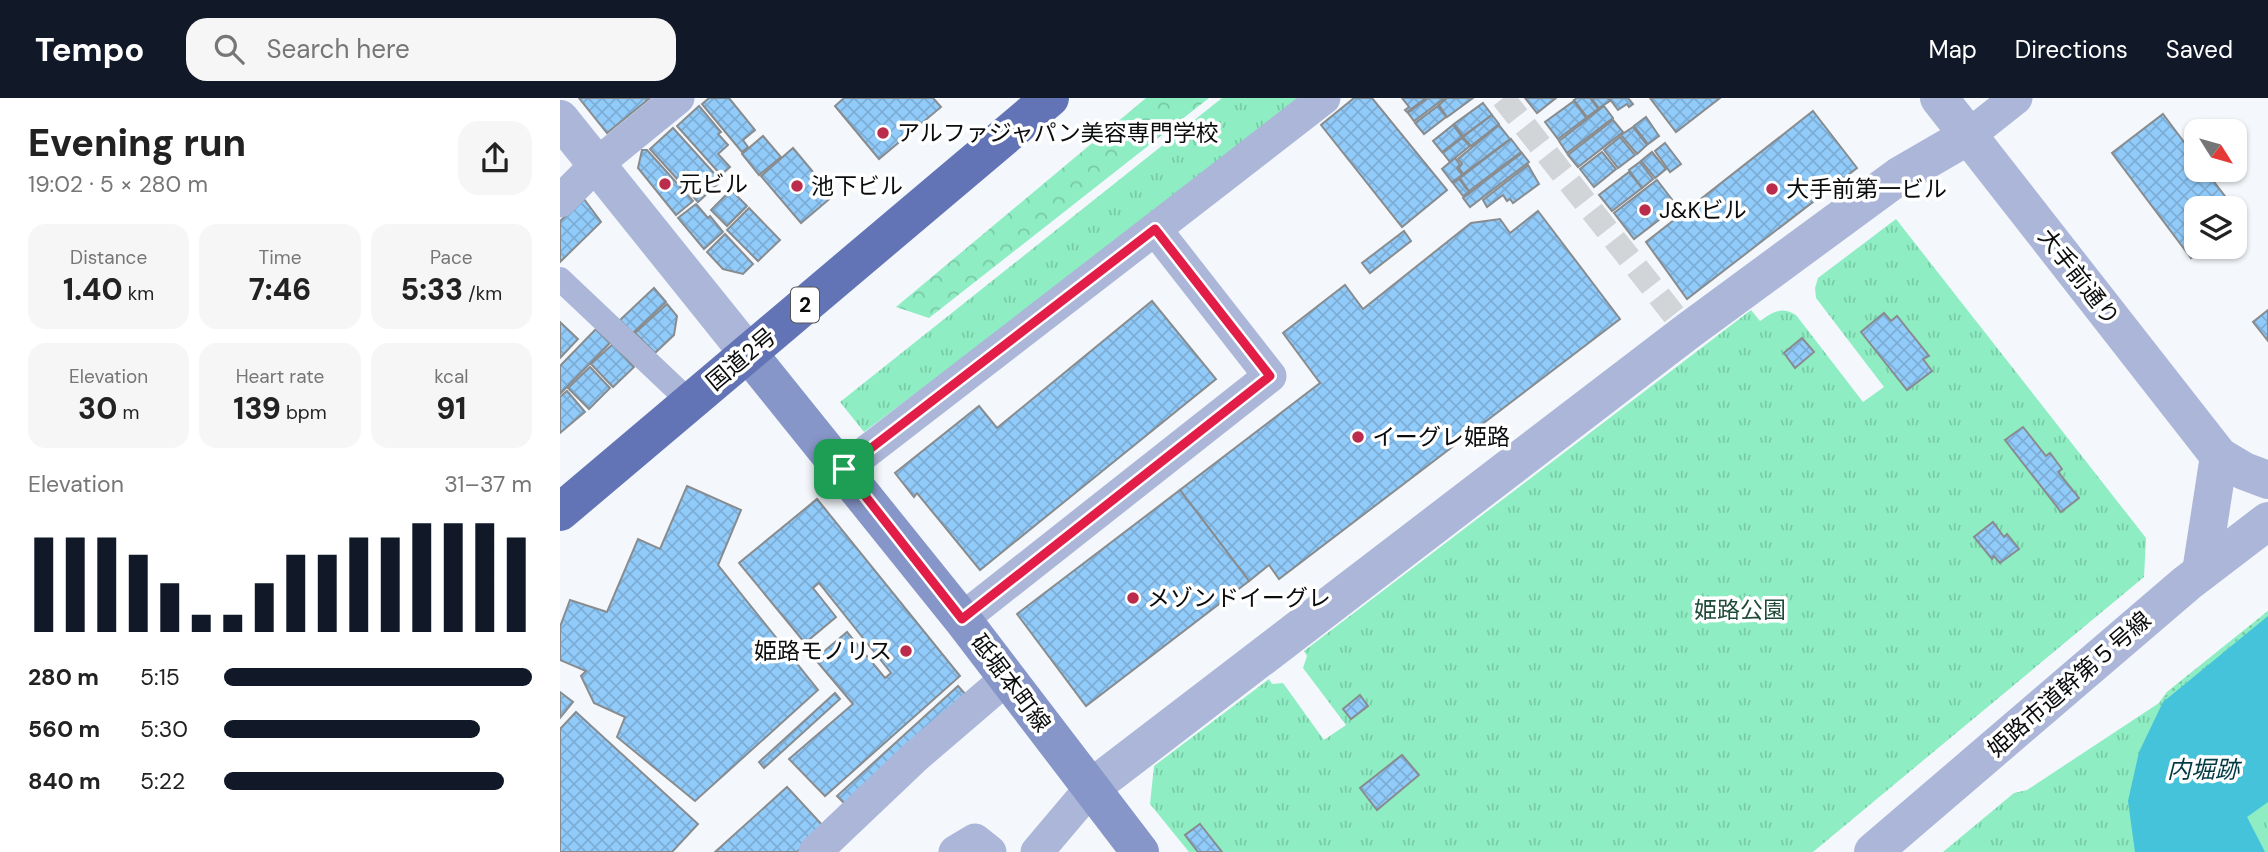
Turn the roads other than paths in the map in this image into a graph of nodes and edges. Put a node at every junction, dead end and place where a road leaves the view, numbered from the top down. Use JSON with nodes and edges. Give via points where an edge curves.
{"nodes":[{"id":1,"x":678,"y":98,"type":"edge"},
{"id":2,"x":1050,"y":98,"type":"edge"},
{"id":3,"x":1324,"y":98,"type":"edge"},
{"id":4,"x":1939,"y":98,"type":"edge"},
{"id":5,"x":2017,"y":98,"type":"edge"},
{"id":6,"x":560,"y":119,"type":"edge"},
{"id":7,"x":1968,"y":136,"type":"junction"},
{"id":8,"x":597,"y":164,"type":"junction"},
{"id":9,"x":560,"y":201,"type":"edge"},
{"id":10,"x":1155,"y":229,"type":"junction"},
{"id":11,"x":560,"y":279,"type":"edge"},
{"id":12,"x":748,"y":353,"type":"junction"},
{"id":13,"x":690,"y":402,"type":"junction"},
{"id":14,"x":2219,"y":456,"type":"junction"},
{"id":15,"x":844,"y":469,"type":"junction"},
{"id":16,"x":2268,"y":480,"type":"edge"},
{"id":17,"x":560,"y":512,"type":"edge"},
{"id":18,"x":2268,"y":521,"type":"edge"},
{"id":19,"x":2201,"y":572,"type":"junction"},
{"id":20,"x":962,"y":619,"type":"junction"},
{"id":21,"x":1006,"y":680,"type":"junction"},
{"id":22,"x":1091,"y":788,"type":"junction"},
{"id":23,"x":815,"y":852,"type":"edge"},
{"id":24,"x":955,"y":852,"type":"edge"},
{"id":25,"x":990,"y":852,"type":"edge"},
{"id":26,"x":1037,"y":852,"type":"edge"},
{"id":27,"x":1140,"y":852,"type":"edge"},
{"id":28,"x":1873,"y":852,"type":"edge"}],
"edges":[{"from":1,"to":8,"type":"street"},
{"from":2,"to":12,"type":"highway","name":"国道2号","number":"2"},
{"from":3,"to":10,"type":"street"},
{"from":4,"to":7,"type":"street","name":"大手前通り"},
{"from":5,"to":7,"type":"street"},
{"from":6,"to":8,"type":"street"},
{"from":7,"to":14,"type":"street","name":"大手前通り"},
{"from":7,"to":22,"type":"street","via":[[1899,176],[1688,331]]},
{"from":8,"to":9,"type":"street"},
{"from":8,"to":12,"type":"street"},
{"from":10,"to":15,"type":"street"},
{"from":10,"to":20,"type":"street","via":[[1270,376]]},
{"from":11,"to":13,"type":"street"},
{"from":12,"to":13,"type":"highway","name":"国道2号","number":"2"},
{"from":12,"to":15,"type":"main road","name":"砥堀本町線"},
{"from":13,"to":17,"type":"highway","name":"国道2号","number":"2"},
{"from":14,"to":16,"type":"street"},
{"from":14,"to":19,"type":"street"},
{"from":15,"to":20,"type":"main road","name":"砥堀本町線"},
{"from":18,"to":19,"type":"street","name":"姫路市道幹第５号線"},
{"from":19,"to":28,"type":"street","name":"姫路市道幹第５号線"},
{"from":20,"to":21,"type":"main road","name":"砥堀本町線"},
{"from":21,"to":22,"type":"main road","name":"砥堀本町線"},
{"from":21,"to":23,"type":"street","via":[[915,757]]},
{"from":22,"to":26,"type":"street"},
{"from":22,"to":27,"type":"main road","name":"砥堀本町線"},
{"from":24,"to":25,"type":"street","via":[[975,840]]}]}
